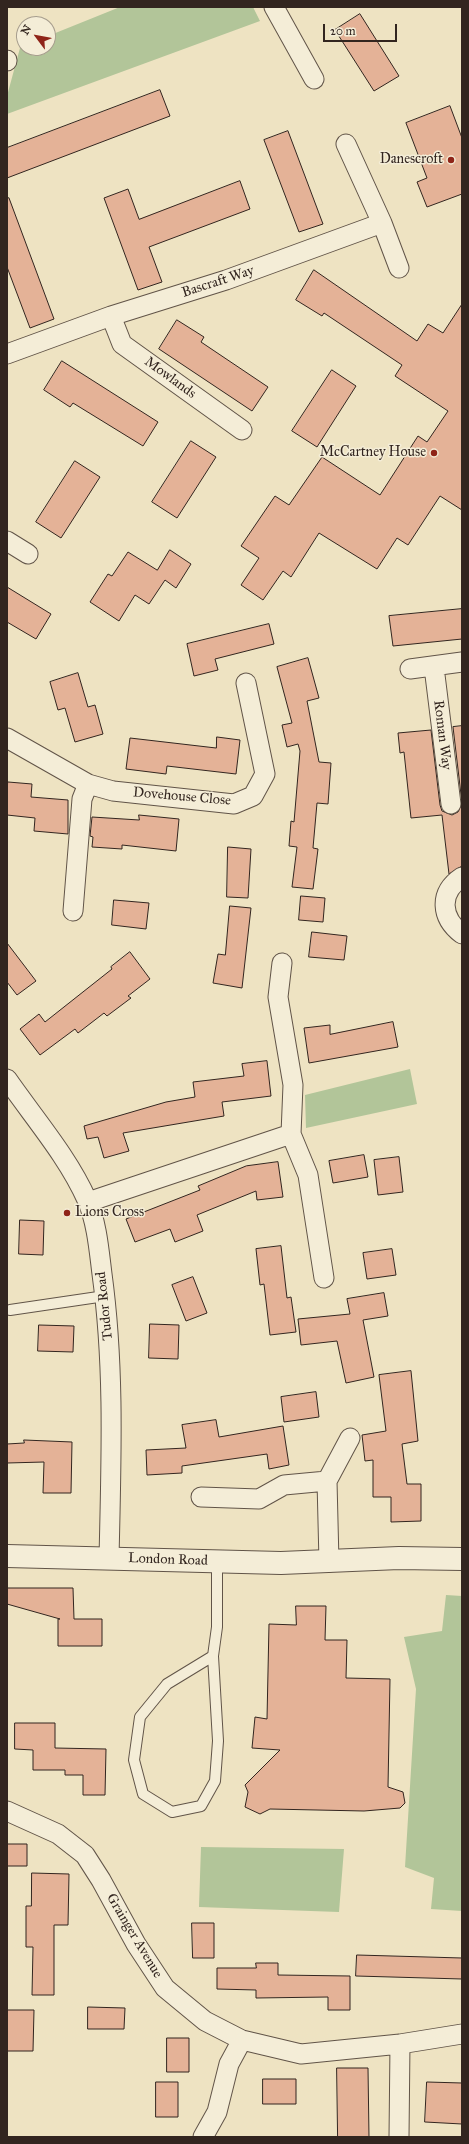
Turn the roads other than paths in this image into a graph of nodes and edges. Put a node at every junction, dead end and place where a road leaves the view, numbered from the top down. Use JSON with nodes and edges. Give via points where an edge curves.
{"nodes":[{"id":1,"x":274,"y":7,"type":"edge"},
{"id":2,"x":314,"y":79,"type":"dead end"},
{"id":3,"x":346,"y":144,"type":"dead end"},
{"id":4,"x":382,"y":223,"type":"junction"},
{"id":5,"x":399,"y":268,"type":"dead end"},
{"id":6,"x":111,"y":316,"type":"junction"},
{"id":7,"x":7,"y":354,"type":"edge"},
{"id":8,"x":242,"y":430,"type":"dead end"},
{"id":9,"x":7,"y":541,"type":"edge"},
{"id":10,"x":28,"y":554,"type":"dead end"},
{"id":11,"x":462,"y":662,"type":"edge"},
{"id":12,"x":434,"y":667,"type":"junction"},
{"id":13,"x":410,"y":669,"type":"dead end"},
{"id":14,"x":246,"y":683,"type":"dead end"},
{"id":15,"x":7,"y":738,"type":"edge"},
{"id":16,"x":88,"y":784,"type":"junction"},
{"id":17,"x":451,"y":804,"type":"dead end"},
{"id":18,"x":462,"y":877,"type":"edge"},
{"id":19,"x":73,"y":911,"type":"dead end"},
{"id":20,"x":462,"y":934,"type":"edge"},
{"id":21,"x":282,"y":963,"type":"dead end"},
{"id":22,"x":7,"y":1079,"type":"edge"},
{"id":23,"x":291,"y":1134,"type":"junction"},
{"id":24,"x":88,"y":1202,"type":"junction"},
{"id":25,"x":324,"y":1278,"type":"dead end"},
{"id":26,"x":105,"y":1296,"type":"junction"},
{"id":27,"x":10,"y":1310,"type":"dead end"},
{"id":28,"x":350,"y":1438,"type":"dead end"},
{"id":29,"x":327,"y":1481,"type":"junction"},
{"id":30,"x":201,"y":1497,"type":"dead end"},
{"id":31,"x":7,"y":1556,"type":"edge"},
{"id":32,"x":109,"y":1559,"type":"junction"},
{"id":33,"x":462,"y":1559,"type":"edge"},
{"id":34,"x":217,"y":1562,"type":"junction"},
{"id":35,"x":329,"y":1562,"type":"junction"},
{"id":36,"x":213,"y":1656,"type":"junction"},
{"id":37,"x":7,"y":1811,"type":"edge"},
{"id":38,"x":462,"y":2034,"type":"edge"},
{"id":39,"x":242,"y":2040,"type":"junction"},
{"id":40,"x":400,"y":2044,"type":"junction"},
{"id":41,"x":203,"y":2137,"type":"edge"},
{"id":42,"x":399,"y":2137,"type":"edge"}],
"edges":[{"from":1,"to":2,"type":"street"},
{"from":3,"to":4,"type":"street"},
{"from":4,"to":5,"type":"street"},
{"from":4,"to":6,"type":"street","name":"Bascraft Way","via":[[226,280]]},
{"from":6,"to":7,"type":"street","name":"Bascraft Way"},
{"from":6,"to":8,"type":"street","name":"Mowlands","via":[[122,344]]},
{"from":9,"to":10,"type":"street"},
{"from":11,"to":12,"type":"street"},
{"from":12,"to":13,"type":"street"},
{"from":12,"to":17,"type":"street","name":"Roman Way"},
{"from":14,"to":16,"type":"street","name":"Dovehouse Close","via":[[265,774],[253,796],[234,804],[113,791]]},
{"from":15,"to":16,"type":"street","name":"Dovehouse Close"},
{"from":16,"to":19,"type":"street","via":[[82,799]]},
{"from":18,"to":20,"type":"street","via":[[448,891],[445,909],[452,926]]},
{"from":21,"to":23,"type":"street","via":[[278,997],[292,1084]]},
{"from":22,"to":24,"type":"street","name":"Tudor Road","via":[[75,1176]]},
{"from":23,"to":24,"type":"street"},
{"from":23,"to":25,"type":"street","via":[[308,1175]]},
{"from":24,"to":26,"type":"street","name":"Tudor Road","via":[[97,1236]]},
{"from":26,"to":27,"type":"lane"},
{"from":26,"to":32,"type":"street","name":"Tudor Road","via":[[111,1369]]},
{"from":28,"to":29,"type":"street"},
{"from":29,"to":30,"type":"street","via":[[284,1485],[259,1499]]},
{"from":29,"to":35,"type":"street"},
{"from":31,"to":32,"type":"street","name":"London Road"},
{"from":32,"to":34,"type":"street","name":"London Road"},
{"from":33,"to":35,"type":"street","name":"London Road","via":[[399,1558]]},
{"from":34,"to":35,"type":"street","name":"London Road"},
{"from":34,"to":36,"type":"lane","via":[[217,1626]]},
{"from":36,"to":36,"type":"lane","via":[[218,1741],[215,1780],[201,1806],[172,1812],[144,1794],[134,1760],[140,1717],[167,1684]]},
{"from":37,"to":39,"type":"street","name":"Grainger Avenue","via":[[58,1834],[85,1855],[136,1944],[165,1988],[205,2021]]},
{"from":38,"to":40,"type":"street","name":"Grainger Avenue"},
{"from":39,"to":40,"type":"street","name":"Grainger Avenue","via":[[301,2054]]},
{"from":39,"to":41,"type":"street","via":[[229,2064],[217,2112]]},
{"from":40,"to":42,"type":"street"}]}
